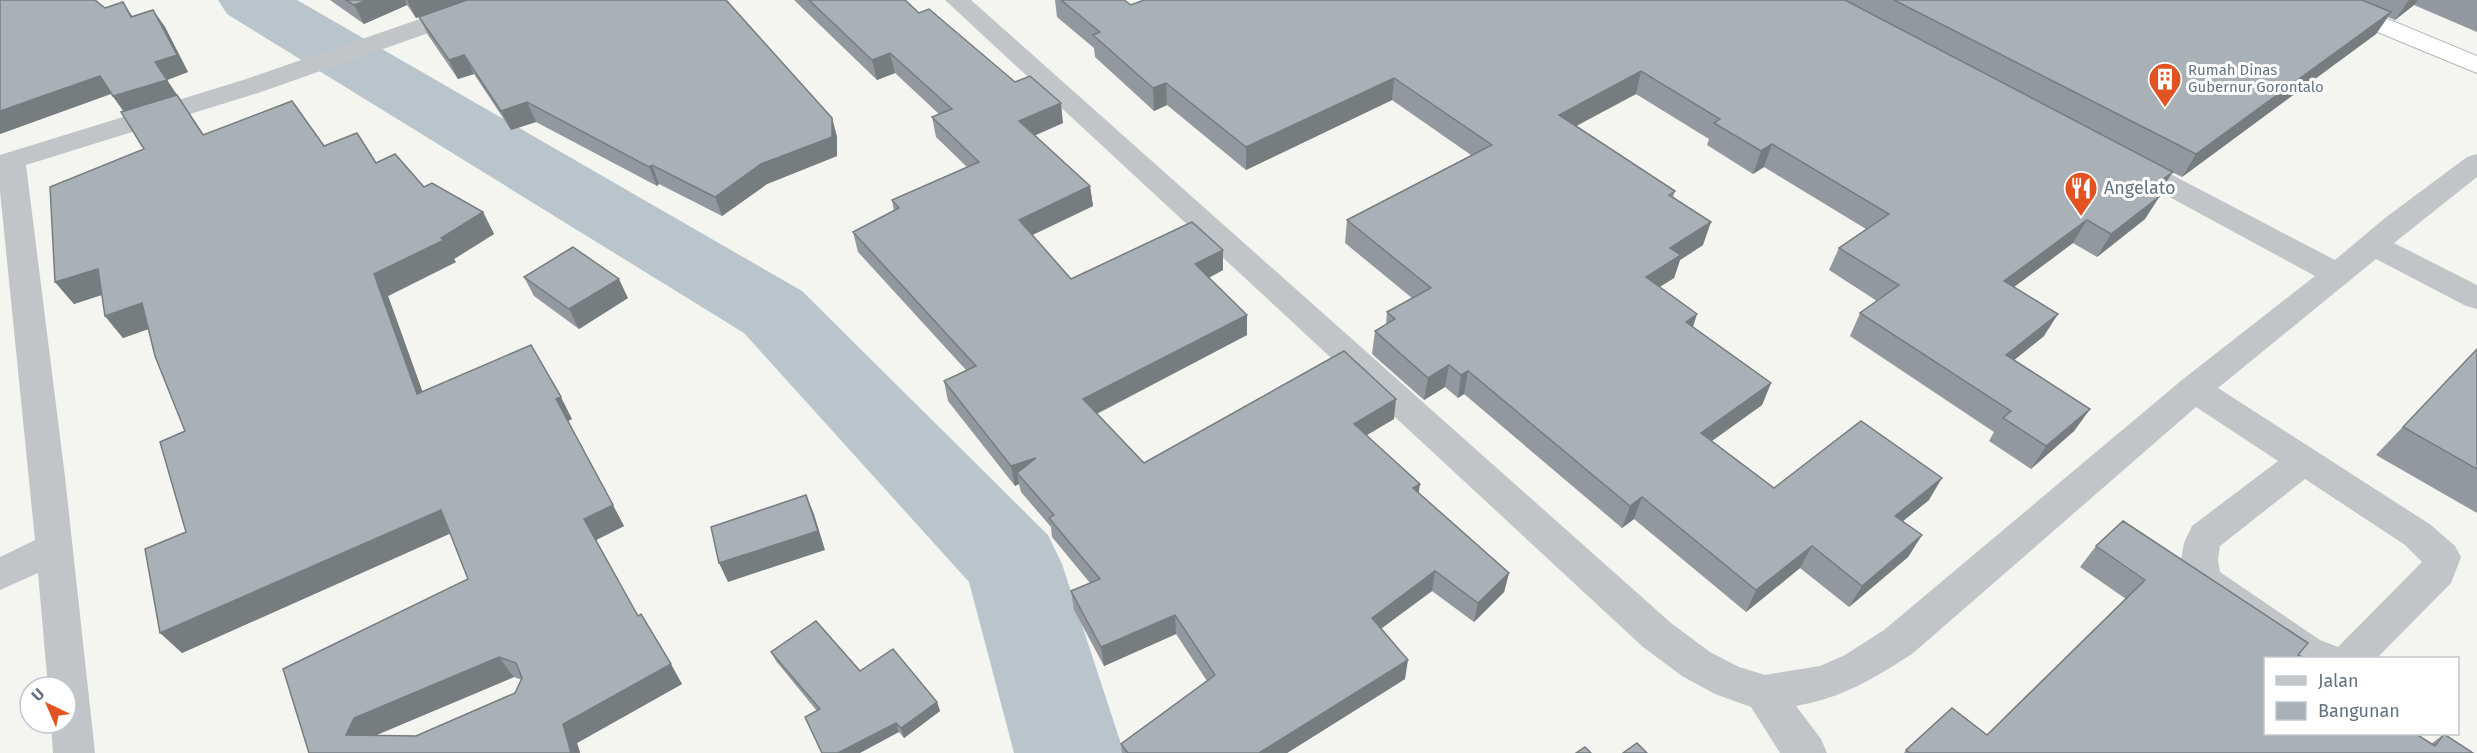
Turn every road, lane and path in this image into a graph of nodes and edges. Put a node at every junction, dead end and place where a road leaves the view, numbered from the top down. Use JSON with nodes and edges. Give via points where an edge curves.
{"nodes":[{"id":1,"x":499,"y":0,"type":"edge"},
{"id":2,"x":957,"y":0,"type":"edge"},
{"id":3,"x":2321,"y":0,"type":"edge"},
{"id":4,"x":2369,"y":0,"type":"edge"},
{"id":5,"x":2477,"y":41,"type":"edge"},
{"id":6,"x":2477,"y":65,"type":"edge"},
{"id":7,"x":2101,"y":149,"type":"edge"},
{"id":8,"x":5,"y":163,"type":"edge"},
{"id":9,"x":2477,"y":163,"type":"edge"},
{"id":10,"x":2374,"y":245,"type":"junction"},
{"id":11,"x":2337,"y":274,"type":"junction"},
{"id":12,"x":2477,"y":298,"type":"edge"},
{"id":13,"x":2194,"y":389,"type":"junction"},
{"id":14,"x":2304,"y":461,"type":"junction"},
{"id":15,"x":54,"y":548,"type":"junction"},
{"id":16,"x":0,"y":574,"type":"edge"},
{"id":17,"x":2319,"y":657,"type":"edge"},
{"id":18,"x":2353,"y":657,"type":"edge"},
{"id":19,"x":1765,"y":693,"type":"junction"},
{"id":20,"x":74,"y":753,"type":"edge"},
{"id":21,"x":1806,"y":753,"type":"edge"}],
"edges":[{"from":1,"to":8,"type":"street","via":[[252,86]]},
{"from":2,"to":19,"type":"street","via":[[1657,635],[1729,682]]},
{"from":3,"to":6,"type":"highway"},
{"from":4,"to":5,"type":"highway"},
{"from":7,"to":11,"type":"street"},
{"from":8,"to":15,"type":"street"},
{"from":9,"to":10,"type":"street"},
{"from":10,"to":11,"type":"street"},
{"from":10,"to":12,"type":"street"},
{"from":11,"to":13,"type":"street"},
{"from":13,"to":14,"type":"street"},
{"from":13,"to":19,"type":"street","via":[[1898,642],[1859,668],[1824,683]]},
{"from":14,"to":17,"type":"street","via":[[2205,537],[2197,555],[2206,582],[2310,655]]},
{"from":14,"to":18,"type":"street","via":[[2418,535],[2442,557],[2438,572]]},
{"from":15,"to":16,"type":"street"},
{"from":15,"to":20,"type":"street"},
{"from":19,"to":21,"type":"street"}]}
